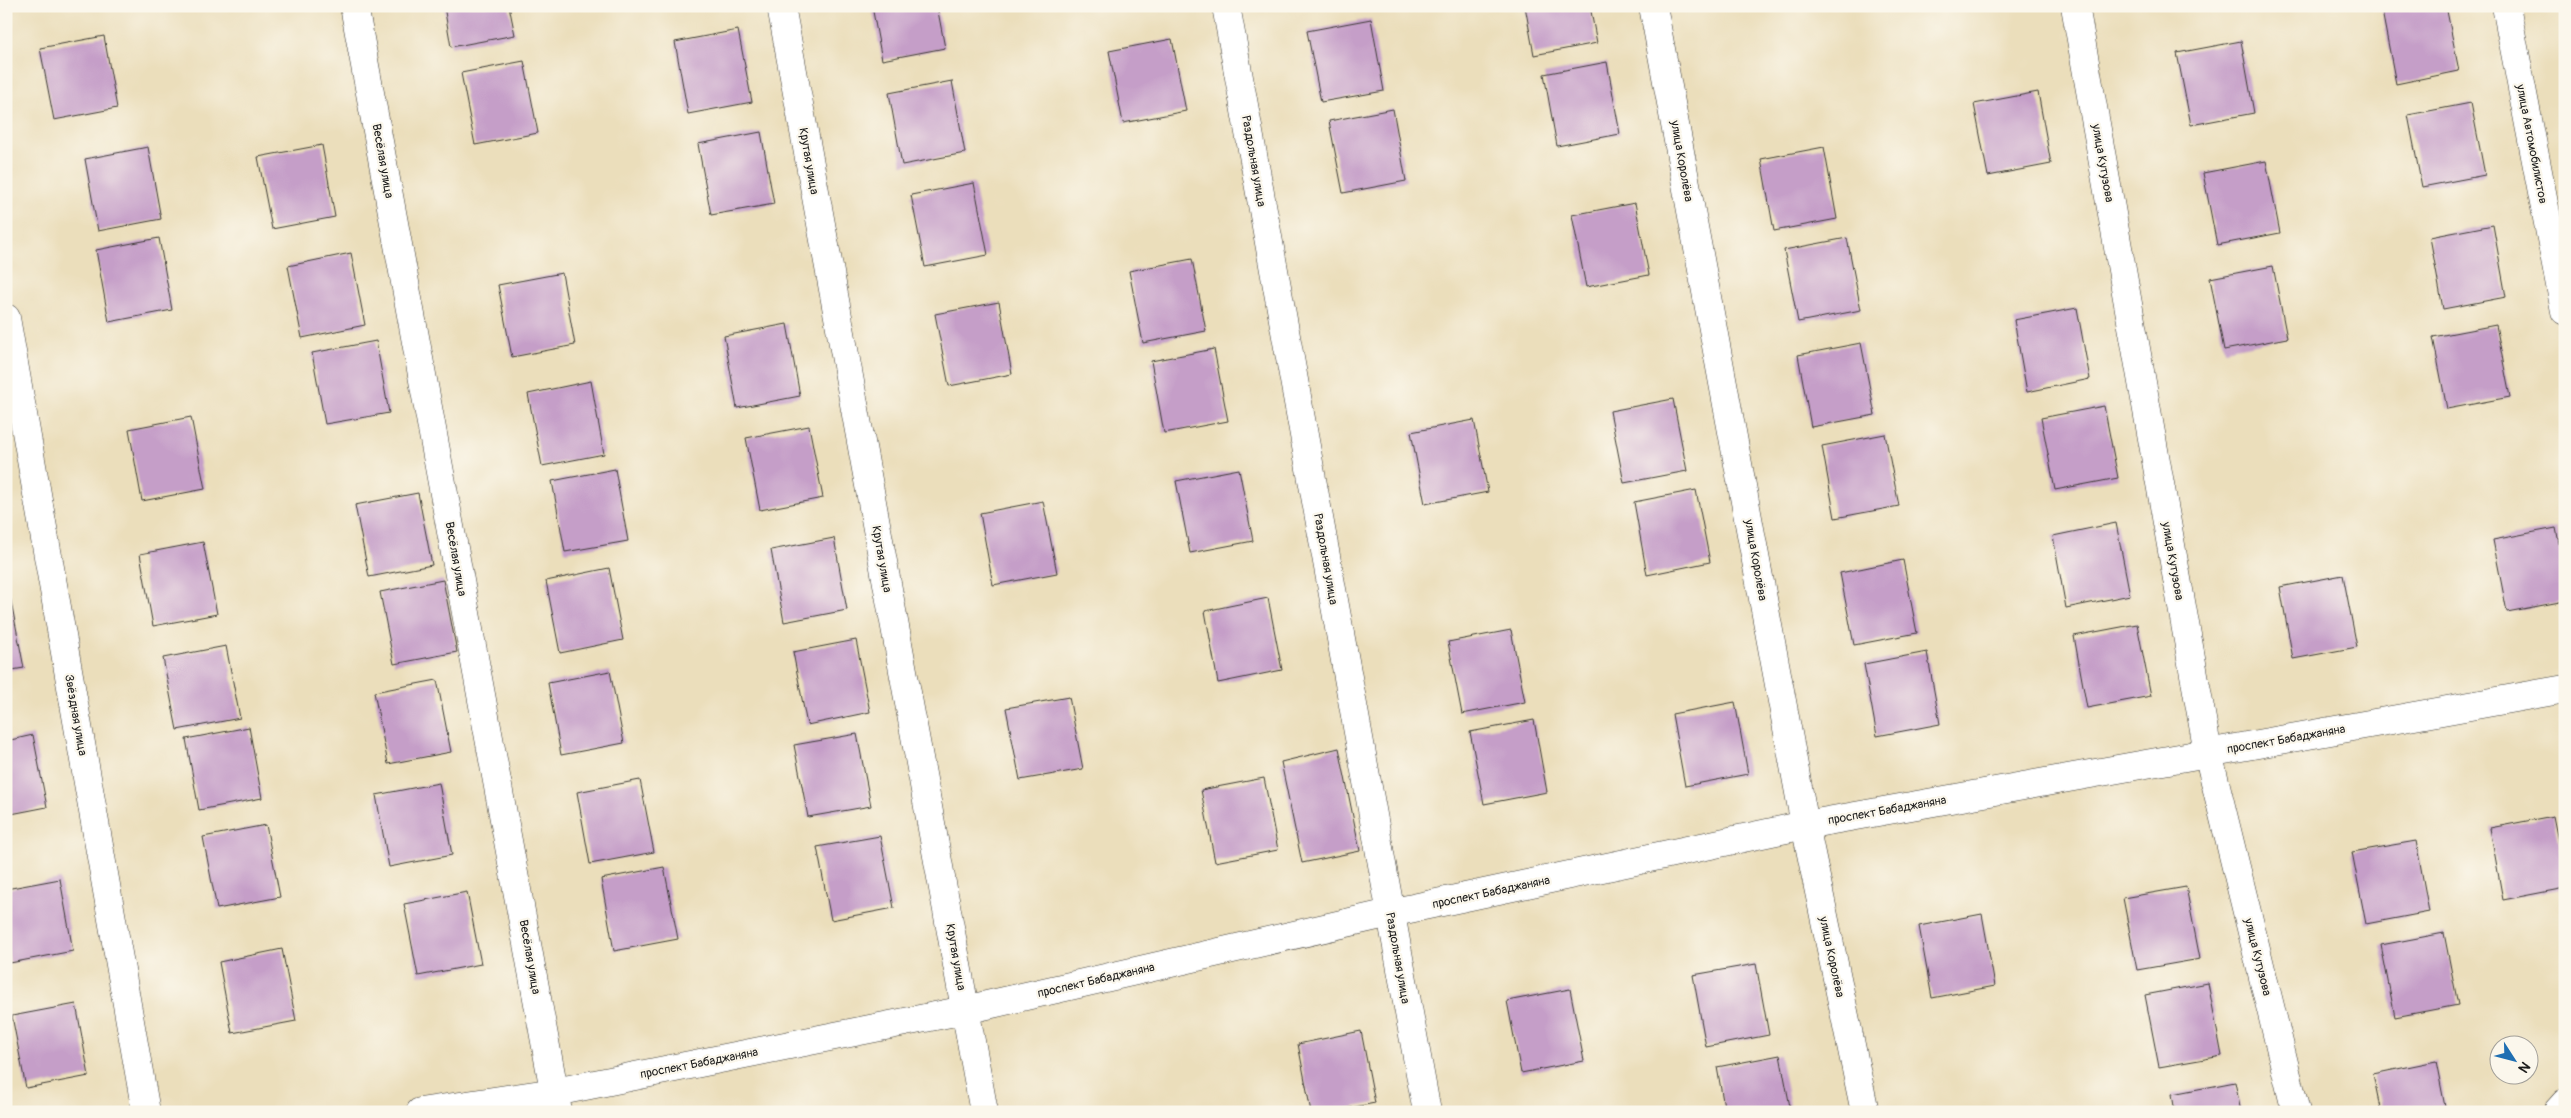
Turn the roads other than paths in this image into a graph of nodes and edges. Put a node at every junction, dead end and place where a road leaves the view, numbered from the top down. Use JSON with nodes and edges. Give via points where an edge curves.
{"nodes":[{"id":1,"x":354,"y":6,"type":"edge"},
{"id":2,"x":781,"y":6,"type":"edge"},
{"id":3,"x":1226,"y":6,"type":"edge"},
{"id":4,"x":1653,"y":6,"type":"edge"},
{"id":5,"x":2075,"y":6,"type":"edge"},
{"id":6,"x":2506,"y":6,"type":"edge"},
{"id":7,"x":2565,"y":311,"type":"edge"},
{"id":8,"x":6,"y":318,"type":"edge"},
{"id":9,"x":2565,"y":689,"type":"edge"},
{"id":10,"x":2208,"y":753,"type":"junction"},
{"id":11,"x":1804,"y":825,"type":"junction"},
{"id":12,"x":1390,"y":913,"type":"junction"},
{"id":13,"x":965,"y":1010,"type":"junction"},
{"id":14,"x":556,"y":1102,"type":"edge"},
{"id":15,"x":2565,"y":1103,"type":"edge"},
{"id":16,"x":146,"y":1112,"type":"edge"},
{"id":17,"x":420,"y":1112,"type":"edge"},
{"id":18,"x":984,"y":1112,"type":"edge"},
{"id":19,"x":1427,"y":1112,"type":"edge"},
{"id":20,"x":1864,"y":1112,"type":"edge"},
{"id":21,"x":2296,"y":1112,"type":"edge"},
{"id":22,"x":2557,"y":1112,"type":"edge"}],
"edges":[{"from":1,"to":14,"type":"street","name":"Весёлая улица"},
{"from":2,"to":13,"type":"street","name":"Крутая улица"},
{"from":3,"to":12,"type":"street","name":"Раздольная улица"},
{"from":4,"to":11,"type":"street","name":"улица Королёва"},
{"from":5,"to":10,"type":"street","name":"улица Кутузова"},
{"from":6,"to":7,"type":"street","name":"улица Автомобилистов"},
{"from":8,"to":16,"type":"street","name":"Звёздная улица"},
{"from":9,"to":10,"type":"street","name":"проспект Бабаджаняна"},
{"from":10,"to":11,"type":"street","name":"проспект Бабаджаняна"},
{"from":10,"to":21,"type":"street","name":"улица Кутузова"},
{"from":11,"to":12,"type":"street","name":"проспект Бабаджаняна"},
{"from":11,"to":20,"type":"street","name":"улица Королёва"},
{"from":12,"to":13,"type":"street","name":"проспект Бабаджаняна"},
{"from":12,"to":19,"type":"street","name":"Раздольная улица"},
{"from":13,"to":14,"type":"street","name":"проспект Бабаджаняна"},
{"from":13,"to":18,"type":"street","name":"Крутая улица"},
{"from":14,"to":17,"type":"street","name":"проспект Бабаджаняна"},
{"from":15,"to":22,"type":"street"}]}
